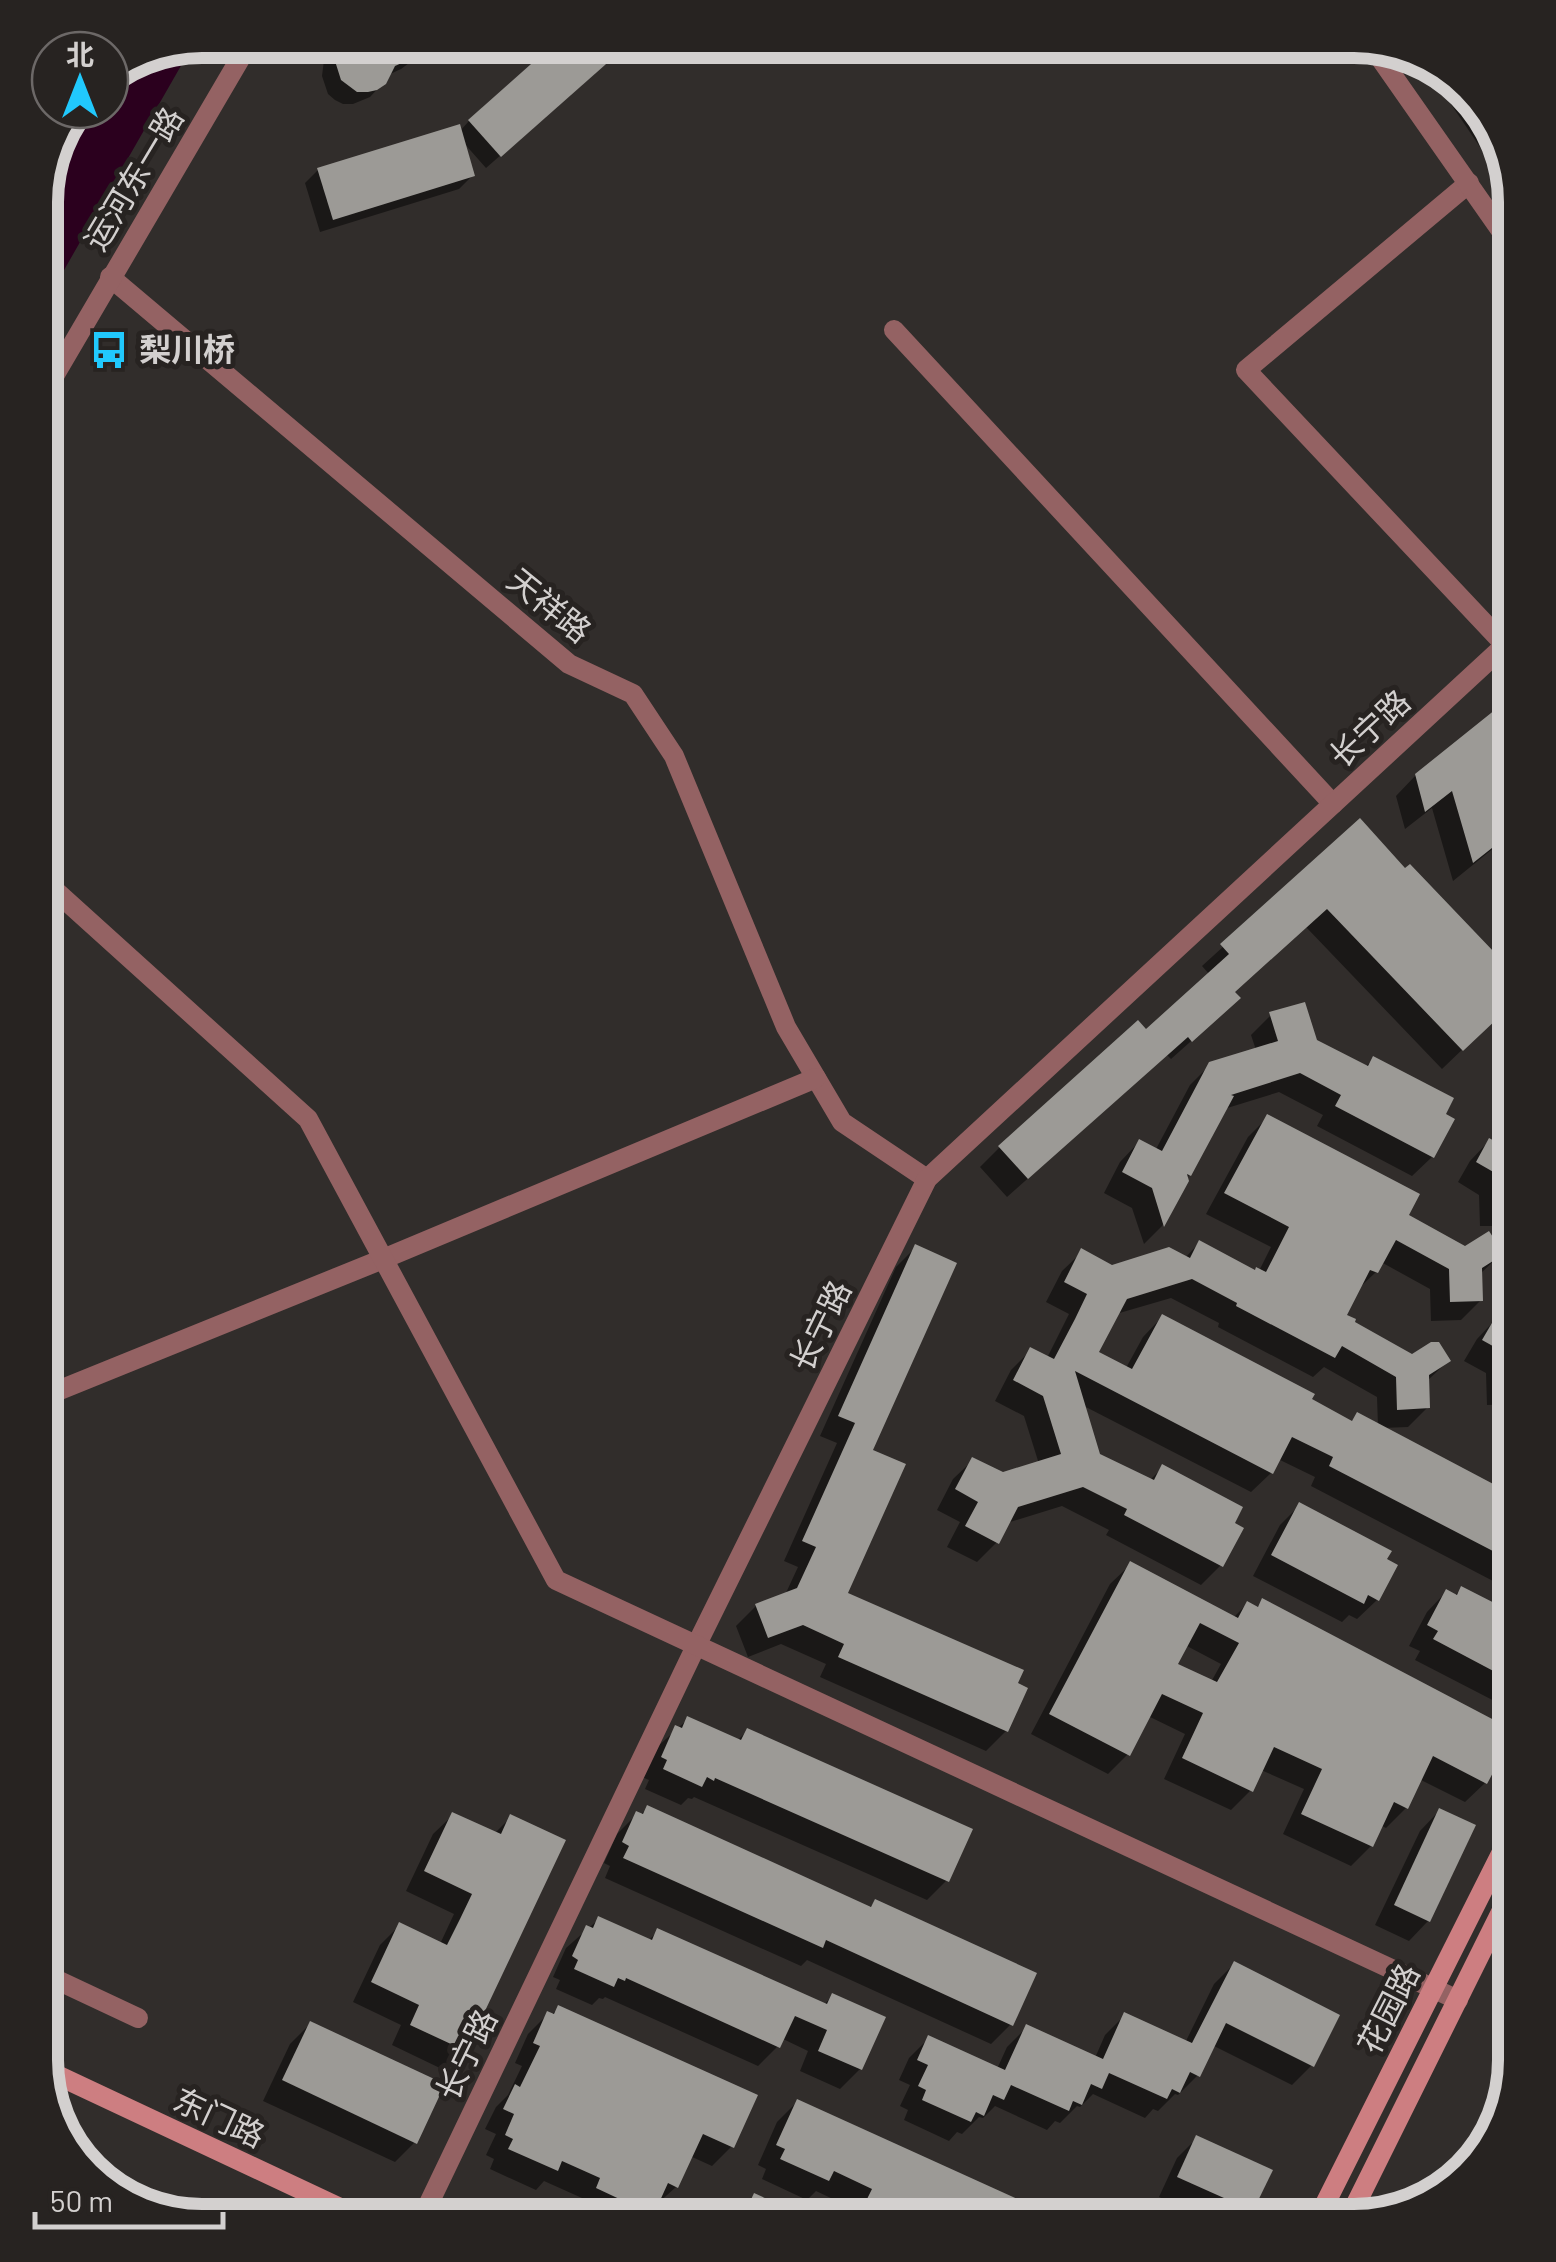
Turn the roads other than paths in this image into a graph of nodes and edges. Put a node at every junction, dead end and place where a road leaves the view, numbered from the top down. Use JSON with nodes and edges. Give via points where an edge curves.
{"nodes":[{"id":1,"x":240,"y":58,"type":"edge"},
{"id":2,"x":1383,"y":61,"type":"edge"},
{"id":3,"x":1468,"y":183,"type":"junction"},
{"id":4,"x":1498,"y":226,"type":"edge"},
{"id":5,"x":110,"y":278,"type":"junction"},
{"id":6,"x":894,"y":330,"type":"dead end"},
{"id":7,"x":58,"y":369,"type":"edge"},
{"id":8,"x":1498,"y":627,"type":"edge"},
{"id":9,"x":1498,"y":652,"type":"edge"},
{"id":10,"x":1334,"y":804,"type":"junction"},
{"id":11,"x":58,"y":893,"type":"edge"},
{"id":12,"x":816,"y":1078,"type":"junction"},
{"id":13,"x":928,"y":1178,"type":"junction"},
{"id":14,"x":383,"y":1259,"type":"junction"},
{"id":15,"x":58,"y":1391,"type":"edge"},
{"id":16,"x":696,"y":1646,"type":"junction"},
{"id":17,"x":1498,"y":1859,"type":"edge"},
{"id":18,"x":1498,"y":1919,"type":"edge"},
{"id":19,"x":58,"y":1980,"type":"edge"},
{"id":20,"x":1433,"y":1987,"type":"junction"},
{"id":21,"x":1458,"y":2000,"type":"junction"},
{"id":22,"x":138,"y":2018,"type":"dead end"},
{"id":23,"x":59,"y":2076,"type":"edge"},
{"id":24,"x":332,"y":2204,"type":"edge"},
{"id":25,"x":429,"y":2204,"type":"edge"},
{"id":26,"x":1325,"y":2204,"type":"edge"},
{"id":27,"x":1357,"y":2204,"type":"edge"}],
"edges":[{"from":1,"to":5,"type":"street","name":"运河东一路"},
{"from":2,"to":3,"type":"street"},
{"from":3,"to":4,"type":"street"},
{"from":3,"to":8,"type":"street","via":[[1246,370]]},
{"from":5,"to":7,"type":"street","name":"运河东一路"},
{"from":5,"to":12,"type":"street","name":"天祥路","via":[[569,664],[633,694],[674,756],[786,1026]]},
{"from":6,"to":10,"type":"street"},
{"from":9,"to":10,"type":"street","name":"长宁路"},
{"from":10,"to":13,"type":"street","name":"长宁路"},
{"from":11,"to":14,"type":"street","via":[[308,1120]]},
{"from":12,"to":13,"type":"street","name":"天祥路","via":[[842,1122]]},
{"from":12,"to":14,"type":"street"},
{"from":13,"to":16,"type":"street","name":"长宁路"},
{"from":14,"to":15,"type":"street"},
{"from":14,"to":16,"type":"street","via":[[556,1580]]},
{"from":16,"to":20,"type":"street"},
{"from":16,"to":25,"type":"street","name":"长宁路"},
{"from":17,"to":20,"type":"main road","name":"花园路"},
{"from":18,"to":21,"type":"main road","name":"花园路"},
{"from":19,"to":22,"type":"street"},
{"from":20,"to":21,"type":"street"},
{"from":20,"to":26,"type":"main road","name":"花园路"},
{"from":21,"to":27,"type":"main road","name":"花园路"},
{"from":23,"to":24,"type":"main road","name":"东门路"}]}
